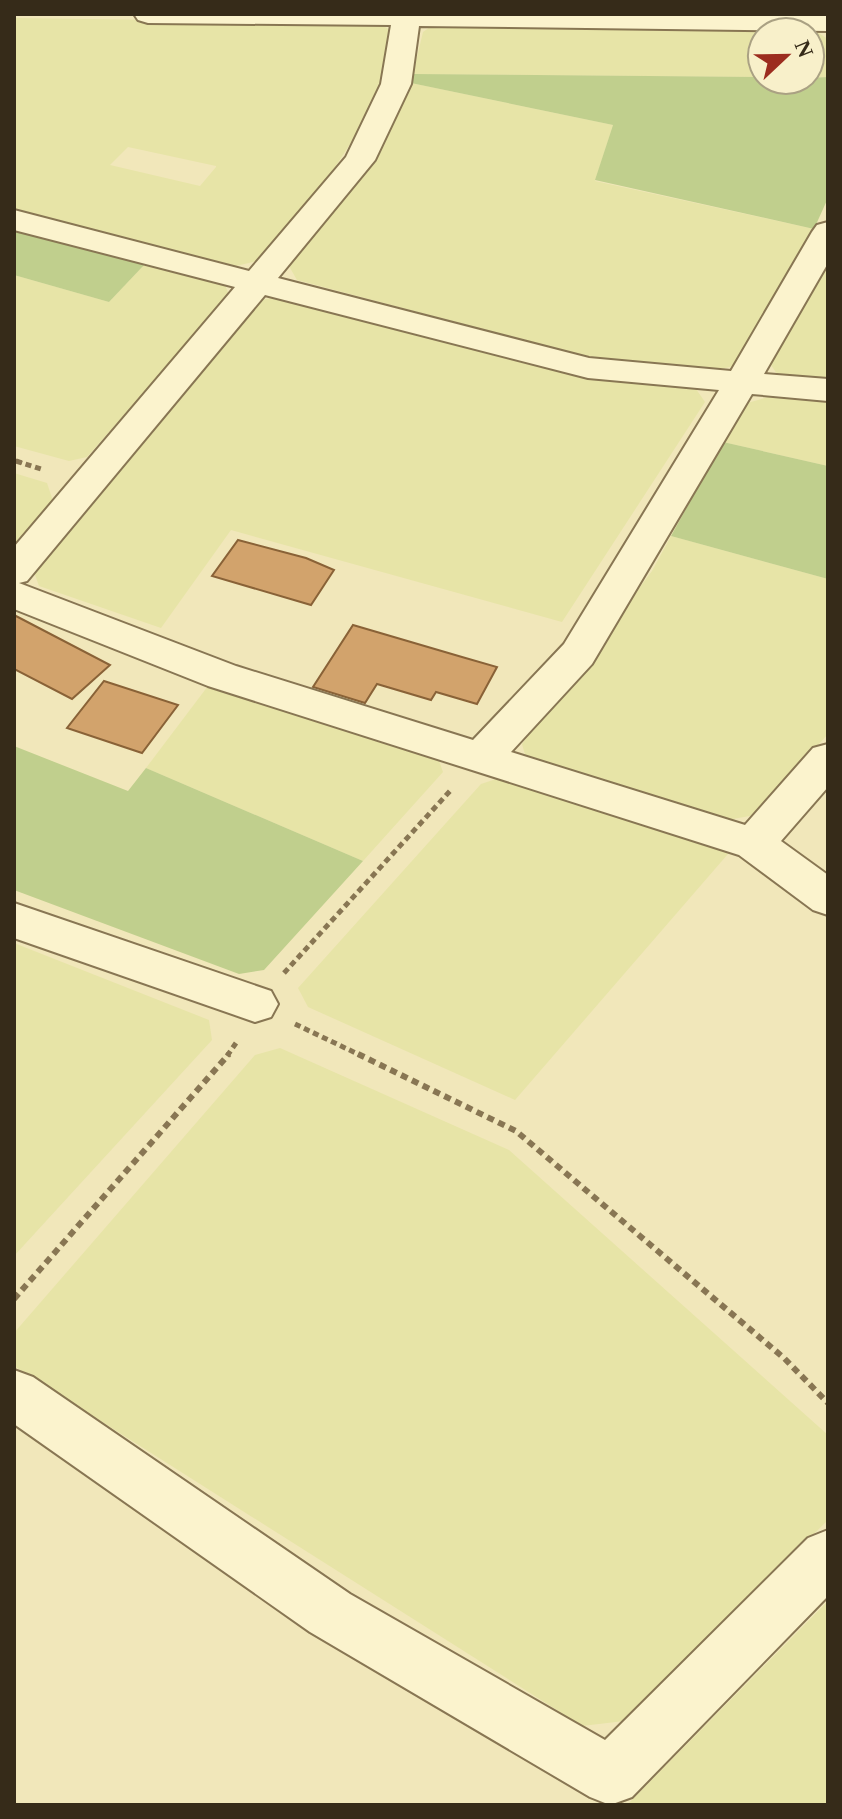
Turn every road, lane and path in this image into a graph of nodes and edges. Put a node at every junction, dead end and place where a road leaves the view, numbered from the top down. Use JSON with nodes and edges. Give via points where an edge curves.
{"nodes":[{"id":1,"x":148,"y":14,"type":"edge"},
{"id":2,"x":407,"y":16,"type":"edge"},
{"id":3,"x":828,"y":22,"type":"edge"},
{"id":4,"x":14,"y":220,"type":"edge"},
{"id":5,"x":828,"y":232,"type":"edge"},
{"id":6,"x":259,"y":282,"type":"junction"},
{"id":7,"x":738,"y":384,"type":"junction"},
{"id":8,"x":828,"y":390,"type":"edge"},
{"id":9,"x":14,"y":572,"type":"edge"},
{"id":10,"x":14,"y":595,"type":"edge"},
{"id":11,"x":481,"y":758,"type":"junction"},
{"id":12,"x":828,"y":759,"type":"edge"},
{"id":13,"x":754,"y":844,"type":"junction"},
{"id":14,"x":828,"y":898,"type":"edge"},
{"id":15,"x":14,"y":920,"type":"edge"},
{"id":16,"x":255,"y":1004,"type":"junction"},
{"id":17,"x":14,"y":1299,"type":"edge"},
{"id":18,"x":14,"y":1394,"type":"edge"},
{"id":19,"x":828,"y":1403,"type":"edge"},
{"id":20,"x":828,"y":1557,"type":"edge"}],
"edges":[{"from":1,"to":2,"type":"street"},
{"from":2,"to":3,"type":"street"},
{"from":2,"to":6,"type":"street","via":[[396,84],[360,160]]},
{"from":4,"to":6,"type":"street"},
{"from":5,"to":7,"type":"street"},
{"from":6,"to":7,"type":"street","via":[[588,368]]},
{"from":6,"to":9,"type":"street"},
{"from":7,"to":8,"type":"street"},
{"from":7,"to":11,"type":"street","via":[[578,654]]},
{"from":10,"to":11,"type":"street","via":[[222,676]]},
{"from":11,"to":13,"type":"street"},
{"from":11,"to":16,"type":"path"},
{"from":12,"to":13,"type":"street"},
{"from":13,"to":14,"type":"street"},
{"from":15,"to":16,"type":"street"},
{"from":16,"to":17,"type":"path","via":[[232,1051]]},
{"from":16,"to":19,"type":"path","via":[[516,1131],[784,1358]]},
{"from":18,"to":20,"type":"street","via":[[330,1613],[611,1776]]}]}
